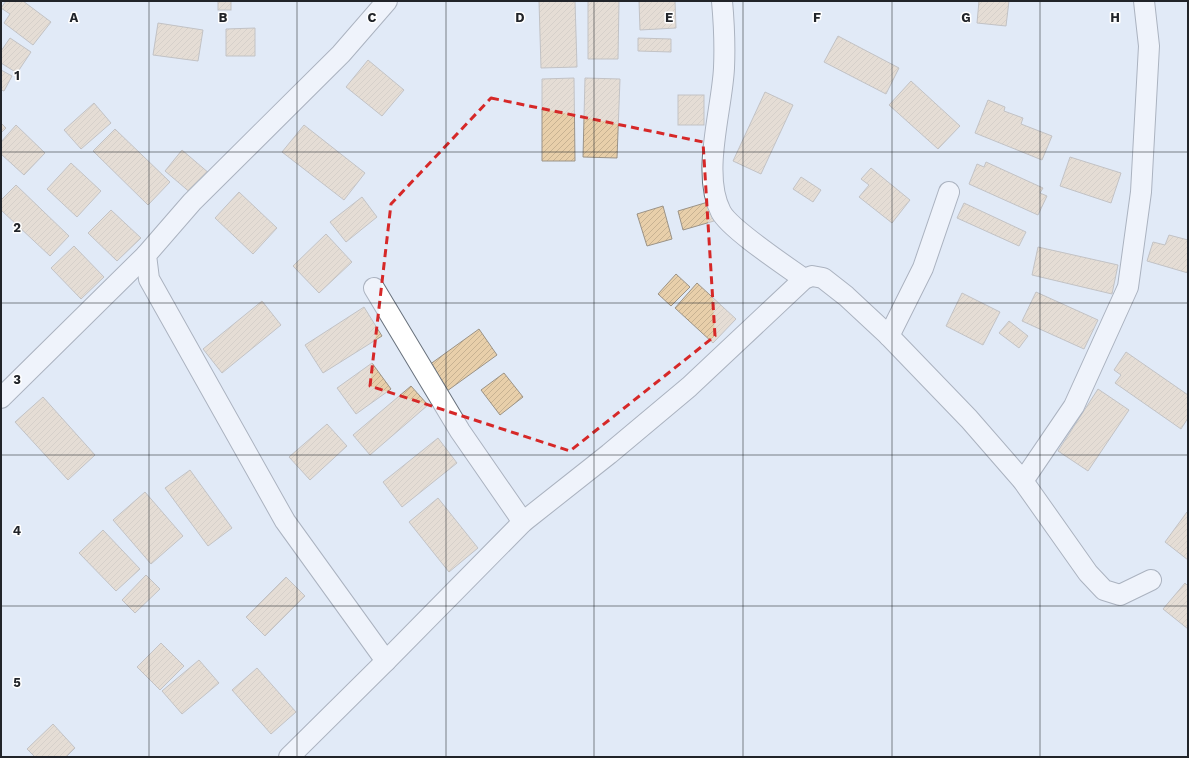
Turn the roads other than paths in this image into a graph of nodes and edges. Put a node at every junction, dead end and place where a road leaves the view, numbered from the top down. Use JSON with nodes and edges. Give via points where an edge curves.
{"nodes":[{"id":1,"x":387,"y":1,"type":"edge"},
{"id":2,"x":722,"y":1,"type":"edge"},
{"id":3,"x":1144,"y":1,"type":"edge"},
{"id":4,"x":949,"y":192,"type":"dead end"},
{"id":5,"x":146,"y":255,"type":"junction"},
{"id":6,"x":804,"y":279,"type":"junction"},
{"id":7,"x":374,"y":288,"type":"dead end"},
{"id":8,"x":889,"y":336,"type":"junction"},
{"id":9,"x":1,"y":398,"type":"edge"},
{"id":10,"x":1023,"y":481,"type":"junction"},
{"id":11,"x":522,"y":522,"type":"junction"},
{"id":12,"x":1151,"y":580,"type":"dead end"},
{"id":13,"x":386,"y":661,"type":"junction"},
{"id":14,"x":289,"y":757,"type":"edge"}],
"edges":[{"from":1,"to":5,"type":"street","via":[[342,54],[192,202]]},
{"from":2,"to":6,"type":"street","via":[[724,68],[714,146],[713,185],[721,213],[734,227]]},
{"from":3,"to":10,"type":"street","via":[[1149,46],[1142,192],[1128,287],[1074,406]]},
{"from":4,"to":8,"type":"street","via":[[923,268]]},
{"from":5,"to":9,"type":"street"},
{"from":5,"to":13,"type":"street","via":[[149,279],[285,521]]},
{"from":6,"to":8,"type":"street","via":[[812,276],[823,278]]},
{"from":6,"to":11,"type":"street","via":[[689,387]]},
{"from":7,"to":11,"type":"street","via":[[460,431]]},
{"from":8,"to":10,"type":"street","via":[[969,419]]},
{"from":10,"to":12,"type":"street","via":[[1088,573],[1104,590],[1120,595]]},
{"from":11,"to":13,"type":"street"},
{"from":13,"to":14,"type":"street"}]}
